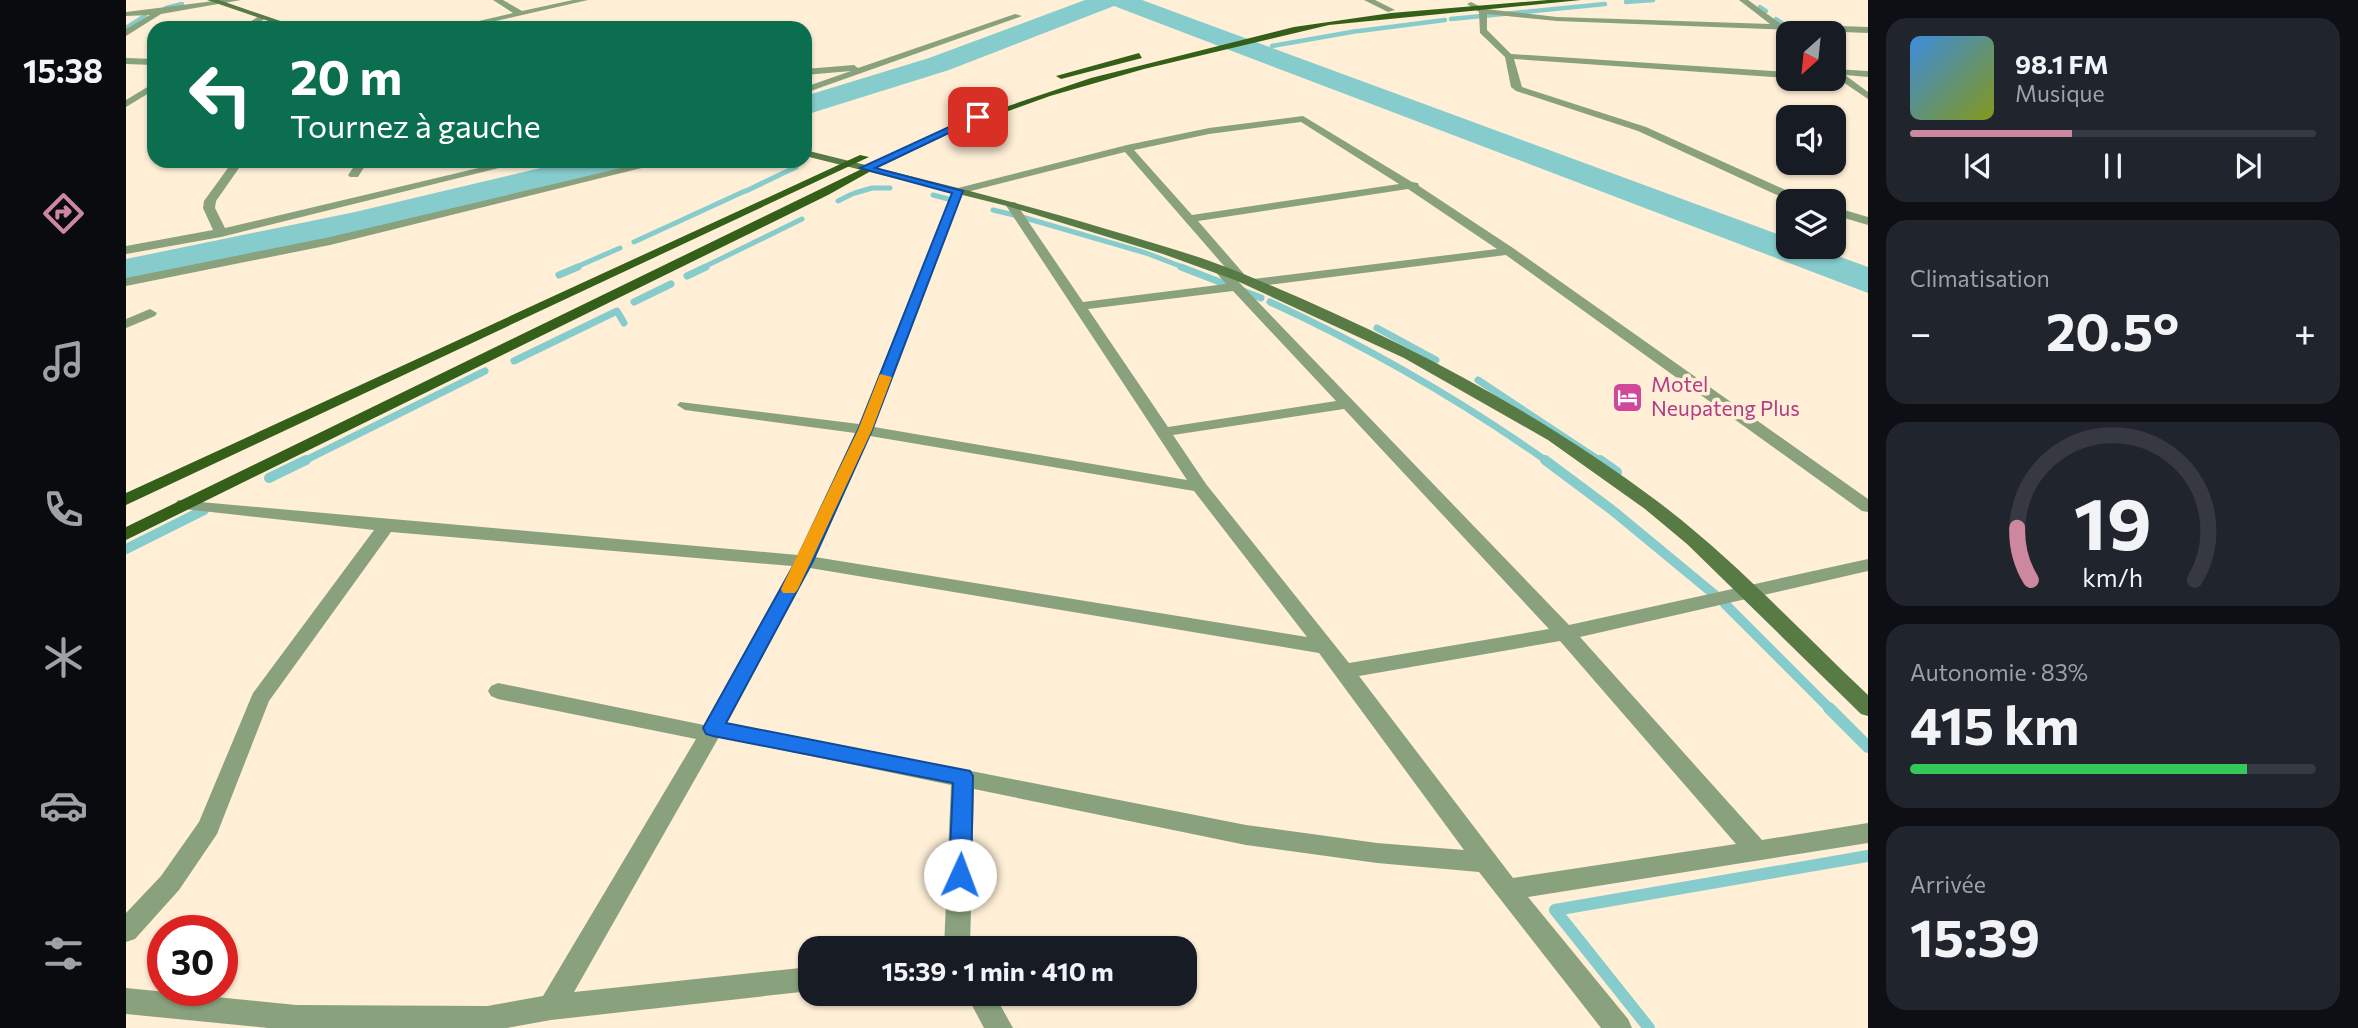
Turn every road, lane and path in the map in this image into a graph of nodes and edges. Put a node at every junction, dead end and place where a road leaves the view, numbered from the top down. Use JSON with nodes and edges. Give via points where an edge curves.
{"nodes":[{"id":1,"x":237,"y":0,"type":"edge"},
{"id":2,"x":497,"y":0,"type":"edge"},
{"id":3,"x":584,"y":0,"type":"edge"},
{"id":4,"x":1368,"y":0,"type":"edge"},
{"id":5,"x":1512,"y":0,"type":"edge"},
{"id":6,"x":1577,"y":0,"type":"edge"},
{"id":7,"x":1743,"y":0,"type":"edge"},
{"id":8,"x":215,"y":1,"type":"edge"},
{"id":9,"x":1490,"y":1,"type":"edge"},
{"id":10,"x":1478,"y":7,"type":"junction"},
{"id":11,"x":1391,"y":10,"type":"junction"},
{"id":12,"x":160,"y":12,"type":"junction"},
{"id":13,"x":126,"y":14,"type":"edge"},
{"id":14,"x":521,"y":14,"type":"junction"},
{"id":15,"x":1018,"y":16,"type":"dead end"},
{"id":16,"x":262,"y":18,"type":"junction"},
{"id":17,"x":257,"y":21,"type":"edge"},
{"id":18,"x":272,"y":21,"type":"edge"},
{"id":19,"x":487,"y":21,"type":"edge"},
{"id":20,"x":1776,"y":25,"type":"edge"},
{"id":21,"x":1776,"y":26,"type":"edge"},
{"id":22,"x":1846,"y":29,"type":"edge"},
{"id":23,"x":1868,"y":30,"type":"edge"},
{"id":24,"x":126,"y":33,"type":"edge"},
{"id":25,"x":1509,"y":55,"type":"junction"},
{"id":26,"x":126,"y":61,"type":"edge"},
{"id":27,"x":147,"y":62,"type":"edge"},
{"id":28,"x":876,"y":68,"type":"junction"},
{"id":29,"x":812,"y":72,"type":"edge"},
{"id":30,"x":1846,"y":73,"type":"edge"},
{"id":31,"x":1776,"y":74,"type":"edge"},
{"id":32,"x":1868,"y":74,"type":"edge"},
{"id":33,"x":1846,"y":82,"type":"edge"},
{"id":34,"x":812,"y":88,"type":"edge"},
{"id":35,"x":147,"y":90,"type":"edge"},
{"id":36,"x":1868,"y":96,"type":"edge"},
{"id":37,"x":147,"y":98,"type":"edge"},
{"id":38,"x":129,"y":102,"type":"edge"},
{"id":39,"x":1126,"y":148,"type":"junction"},
{"id":40,"x":812,"y":155,"type":"edge"},
{"id":41,"x":858,"y":166,"type":"junction"},
{"id":42,"x":234,"y":168,"type":"edge"},
{"id":43,"x":358,"y":168,"type":"edge"},
{"id":44,"x":493,"y":168,"type":"edge"},
{"id":45,"x":636,"y":168,"type":"edge"},
{"id":46,"x":354,"y":175,"type":"dead end"},
{"id":47,"x":1414,"y":185,"type":"junction"},
{"id":48,"x":1776,"y":190,"type":"edge"},
{"id":49,"x":958,"y":191,"type":"junction"},
{"id":50,"x":1011,"y":204,"type":"junction"},
{"id":51,"x":1846,"y":214,"type":"edge"},
{"id":52,"x":1190,"y":219,"type":"junction"},
{"id":53,"x":1868,"y":220,"type":"edge"},
{"id":54,"x":221,"y":233,"type":"junction"},
{"id":55,"x":126,"y":250,"type":"edge"},
{"id":56,"x":1509,"y":251,"type":"junction"},
{"id":57,"x":1219,"y":269,"type":"joint"},
{"id":58,"x":126,"y":282,"type":"edge"},
{"id":59,"x":1244,"y":282,"type":"junction"},
{"id":60,"x":1081,"y":306,"type":"junction"},
{"id":61,"x":150,"y":313,"type":"dead end"},
{"id":62,"x":126,"y":324,"type":"edge"},
{"id":63,"x":1348,"y":404,"type":"junction"},
{"id":64,"x":685,"y":405,"type":"dead end"},
{"id":65,"x":865,"y":430,"type":"junction"},
{"id":66,"x":1164,"y":432,"type":"junction"},
{"id":67,"x":1200,"y":487,"type":"junction"},
{"id":68,"x":126,"y":500,"type":"edge"},
{"id":69,"x":184,"y":504,"type":"junction"},
{"id":70,"x":1868,"y":507,"type":"edge"},
{"id":71,"x":386,"y":526,"type":"junction"},
{"id":72,"x":126,"y":534,"type":"edge"},
{"id":73,"x":804,"y":561,"type":"junction"},
{"id":74,"x":1868,"y":565,"type":"edge"},
{"id":75,"x":1748,"y":593,"type":"junction"},
{"id":76,"x":1565,"y":633,"type":"junction"},
{"id":77,"x":1325,"y":647,"type":"junction"},
{"id":78,"x":1344,"y":671,"type":"junction"},
{"id":79,"x":498,"y":691,"type":"dead end"},
{"id":80,"x":1868,"y":708,"type":"edge"},
{"id":81,"x":712,"y":731,"type":"junction"},
{"id":82,"x":963,"y":776,"type":"junction"},
{"id":83,"x":1868,"y":833,"type":"edge"},
{"id":84,"x":1756,"y":850,"type":"junction"},
{"id":85,"x":1485,"y":862,"type":"junction"},
{"id":86,"x":1507,"y":890,"type":"junction"},
{"id":87,"x":126,"y":931,"type":"edge"},
{"id":88,"x":957,"y":936,"type":"edge"},
{"id":89,"x":798,"y":980,"type":"edge"},
{"id":90,"x":126,"y":1001,"type":"edge"},
{"id":91,"x":986,"y":1006,"type":"edge"},
{"id":92,"x":551,"y":1007,"type":"junction"},
{"id":93,"x":293,"y":1023,"type":"edge"},
{"id":94,"x":486,"y":1023,"type":"edge"},
{"id":95,"x":999,"y":1028,"type":"edge"},
{"id":96,"x":1618,"y":1028,"type":"edge"}],
"edges":[{"from":1,"to":8,"type":"street"},
{"from":2,"to":14,"type":"street"},
{"from":3,"to":14,"type":"street"},
{"from":4,"to":11,"type":"street"},
{"from":5,"to":9,"type":"main road"},
{"from":6,"to":10,"type":"main road"},
{"from":7,"to":20,"type":"street"},
{"from":8,"to":12,"type":"street"},
{"from":8,"to":16,"type":"main road"},
{"from":9,"to":10,"type":"main road"},
{"from":10,"to":11,"type":"main road"},
{"from":10,"to":21,"type":"street","via":[[1557,19]]},
{"from":10,"to":25,"type":"street","via":[[1483,31]]},
{"from":10,"to":41,"type":"main road","via":[[1340,22],[1191,55],[1023,100]]},
{"from":11,"to":41,"type":"main road","via":[[1314,19],[1116,60],[1054,78],[971,108]]},
{"from":12,"to":13,"type":"street"},
{"from":12,"to":24,"type":"street"},
{"from":14,"to":19,"type":"street"},
{"from":15,"to":28,"type":"street"},
{"from":16,"to":17,"type":"street"},
{"from":16,"to":18,"type":"main road"},
{"from":22,"to":23,"type":"street"},
{"from":25,"to":31,"type":"street"},
{"from":25,"to":48,"type":"street","via":[[1519,89],[1642,129]]},
{"from":26,"to":27,"type":"street"},
{"from":28,"to":29,"type":"street"},
{"from":28,"to":34,"type":"street"},
{"from":30,"to":32,"type":"street"},
{"from":33,"to":36,"type":"street"},
{"from":35,"to":38,"type":"street"},
{"from":37,"to":38,"type":"street"},
{"from":39,"to":47,"type":"street","via":[[1300,118]]},
{"from":39,"to":49,"type":"street"},
{"from":39,"to":52,"type":"street"},
{"from":40,"to":41,"type":"main road"},
{"from":41,"to":49,"type":"main road"},
{"from":41,"to":68,"type":"main road"},
{"from":41,"to":69,"type":"main road","via":[[824,193]]},
{"from":42,"to":54,"type":"street","via":[[210,201]]},
{"from":43,"to":46,"type":"street"},
{"from":44,"to":54,"type":"street"},
{"from":45,"to":58,"type":"street","via":[[330,241]]},
{"from":47,"to":52,"type":"street"},
{"from":47,"to":56,"type":"street"},
{"from":49,"to":50,"type":"main road"},
{"from":49,"to":65,"type":"street"},
{"from":50,"to":57,"type":"main road"},
{"from":50,"to":60,"type":"street"},
{"from":51,"to":53,"type":"street"},
{"from":52,"to":59,"type":"street"},
{"from":54,"to":55,"type":"street"},
{"from":56,"to":59,"type":"street"},
{"from":56,"to":70,"type":"street"},
{"from":57,"to":59,"type":"street"},
{"from":59,"to":60,"type":"street"},
{"from":59,"to":63,"type":"street"},
{"from":59,"to":75,"type":"main road","via":[[1409,355],[1554,437],[1651,505]]},
{"from":60,"to":66,"type":"street"},
{"from":61,"to":62,"type":"street"},
{"from":63,"to":66,"type":"street"},
{"from":63,"to":76,"type":"street"},
{"from":64,"to":65,"type":"street"},
{"from":65,"to":67,"type":"street"},
{"from":65,"to":73,"type":"street"},
{"from":66,"to":67,"type":"street"},
{"from":67,"to":77,"type":"street"},
{"from":69,"to":71,"type":"street"},
{"from":69,"to":72,"type":"main road"},
{"from":71,"to":73,"type":"street"},
{"from":71,"to":87,"type":"street","via":[[260,698],[208,827],[170,883]]},
{"from":73,"to":77,"type":"street"},
{"from":73,"to":81,"type":"street"},
{"from":74,"to":75,"type":"street"},
{"from":75,"to":76,"type":"street"},
{"from":75,"to":80,"type":"main road"},
{"from":76,"to":78,"type":"street"},
{"from":76,"to":84,"type":"street"},
{"from":77,"to":78,"type":"street"},
{"from":78,"to":85,"type":"street"},
{"from":79,"to":81,"type":"street"},
{"from":81,"to":82,"type":"street"},
{"from":81,"to":92,"type":"street"},
{"from":82,"to":85,"type":"street","via":[[1246,835]]},
{"from":82,"to":88,"type":"street"},
{"from":83,"to":84,"type":"street"},
{"from":84,"to":86,"type":"street"},
{"from":85,"to":86,"type":"street"},
{"from":86,"to":96,"type":"street"},
{"from":89,"to":92,"type":"street"},
{"from":90,"to":93,"type":"street"},
{"from":91,"to":95,"type":"street"},
{"from":92,"to":94,"type":"street"},
{"from":93,"to":94,"type":"street"}]}
